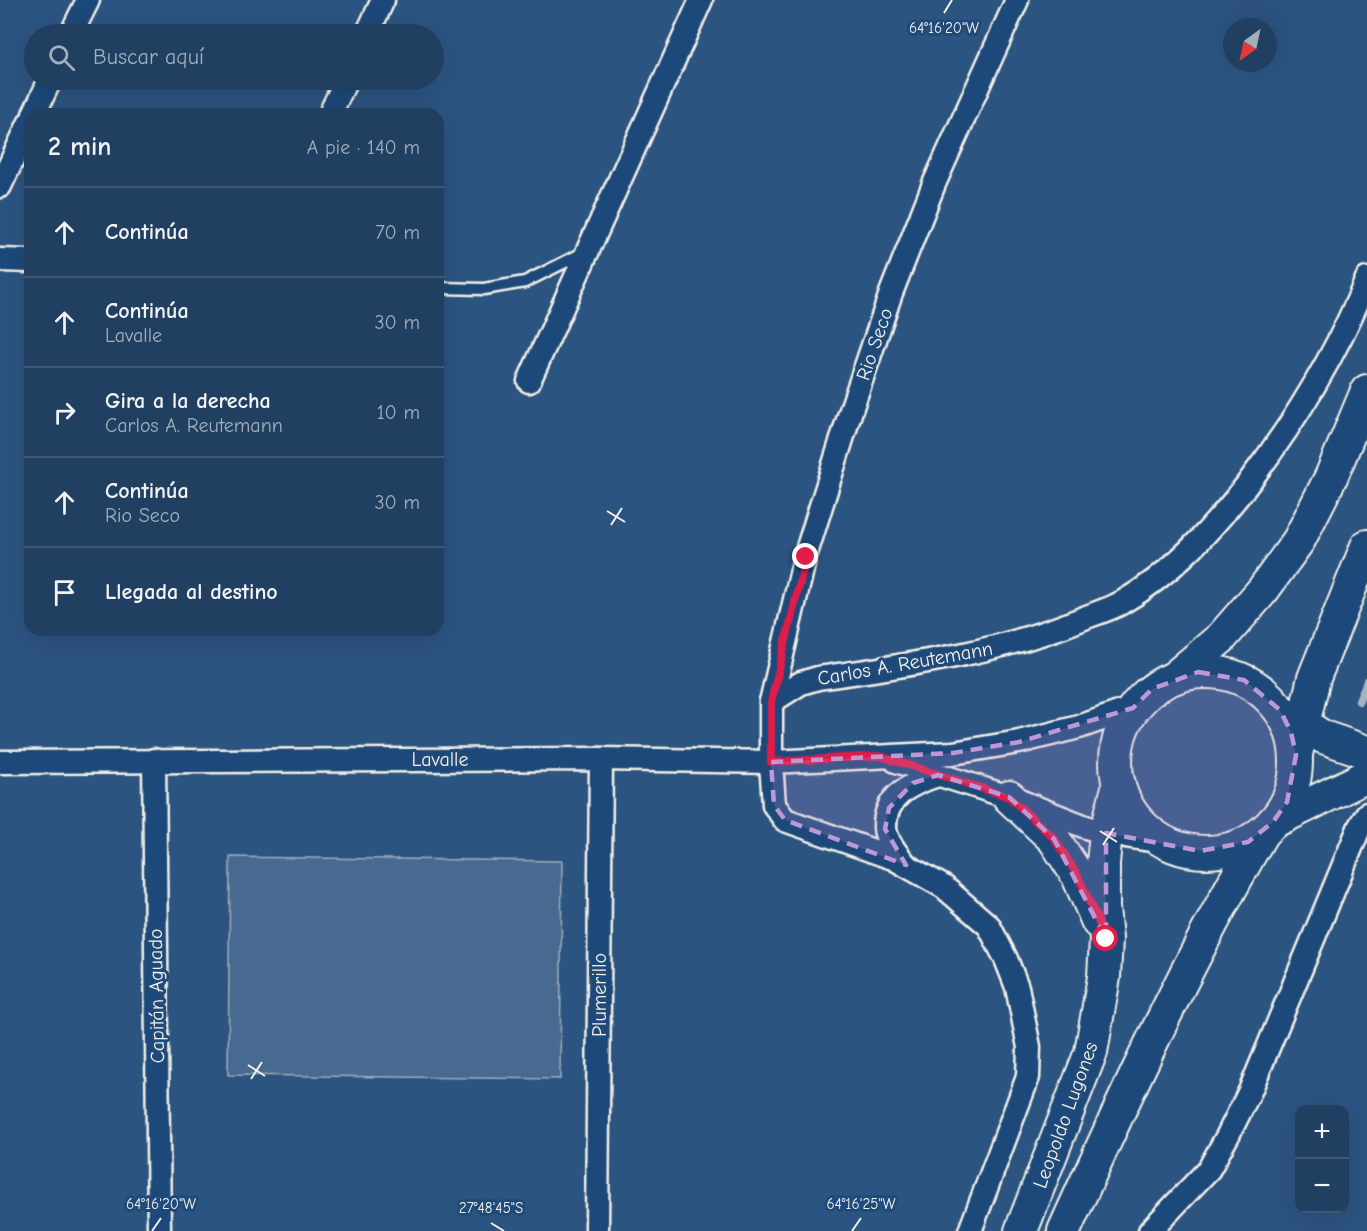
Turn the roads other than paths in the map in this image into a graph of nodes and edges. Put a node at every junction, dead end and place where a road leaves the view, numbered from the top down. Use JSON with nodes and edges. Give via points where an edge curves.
{"nodes":[{"id":1,"x":88,"y":0,"type":"edge"},
{"id":2,"x":383,"y":0,"type":"edge"},
{"id":3,"x":701,"y":0,"type":"edge"},
{"id":4,"x":1017,"y":0,"type":"edge"},
{"id":5,"x":76,"y":24,"type":"edge"},
{"id":6,"x":372,"y":24,"type":"edge"},
{"id":7,"x":45,"y":90,"type":"edge"},
{"id":8,"x":341,"y":90,"type":"edge"},
{"id":9,"x":37,"y":108,"type":"edge"},
{"id":10,"x":333,"y":108,"type":"edge"},
{"id":11,"x":24,"y":135,"type":"edge"},
{"id":12,"x":0,"y":186,"type":"edge"},
{"id":13,"x":588,"y":250,"type":"junction"},
{"id":14,"x":0,"y":260,"type":"edge"},
{"id":15,"x":24,"y":261,"type":"edge"},
{"id":16,"x":1367,"y":279,"type":"edge"},
{"id":17,"x":444,"y":288,"type":"edge"},
{"id":18,"x":529,"y":381,"type":"dead end"},
{"id":19,"x":1367,"y":391,"type":"edge"},
{"id":20,"x":1367,"y":546,"type":"edge"},
{"id":21,"x":1175,"y":677,"type":"junction"},
{"id":22,"x":771,"y":702,"type":"junction"},
{"id":23,"x":1133,"y":708,"type":"junction"},
{"id":24,"x":1292,"y":717,"type":"junction"},
{"id":25,"x":1367,"y":752,"type":"edge"},
{"id":26,"x":880,"y":756,"type":"junction"},
{"id":27,"x":601,"y":759,"type":"junction"},
{"id":28,"x":153,"y":760,"type":"junction"},
{"id":29,"x":0,"y":762,"type":"edge"},
{"id":30,"x":771,"y":762,"type":"junction"},
{"id":31,"x":938,"y":775,"type":"junction"},
{"id":32,"x":1367,"y":776,"type":"edge"},
{"id":33,"x":1119,"y":784,"type":"junction"},
{"id":34,"x":1009,"y":797,"type":"junction"},
{"id":35,"x":1367,"y":814,"type":"edge"},
{"id":36,"x":1267,"y":828,"type":"junction"},
{"id":37,"x":1107,"y":833,"type":"junction"},
{"id":38,"x":1169,"y":843,"type":"junction"},
{"id":39,"x":906,"y":865,"type":"junction"},
{"id":40,"x":1106,"y":939,"type":"junction"},
{"id":41,"x":159,"y":1231,"type":"edge"},
{"id":42,"x":597,"y":1231,"type":"edge"},
{"id":43,"x":970,"y":1231,"type":"edge"},
{"id":44,"x":1021,"y":1231,"type":"edge"},
{"id":45,"x":1064,"y":1231,"type":"edge"},
{"id":46,"x":1150,"y":1231,"type":"edge"}],
"edges":[{"from":1,"to":5,"type":"street"},
{"from":2,"to":6,"type":"street"},
{"from":3,"to":13,"type":"street"},
{"from":4,"to":22,"type":"street","name":"Rio Seco","via":[[934,184],[891,293],[806,557]]},
{"from":7,"to":9,"type":"street"},
{"from":8,"to":10,"type":"street"},
{"from":11,"to":12,"type":"street"},
{"from":13,"to":17,"type":"lane","via":[[525,282]]},
{"from":13,"to":18,"type":"street"},
{"from":14,"to":15,"type":"street"},
{"from":16,"to":22,"type":"street","name":"Carlos A. Reutemann","via":[[1323,370],[1276,446],[1220,519],[1178,563],[1120,603],[1040,636],[955,657],[818,678],[801,683]]},
{"from":19,"to":21,"type":"main road","via":[[1299,540],[1221,638]]},
{"from":20,"to":24,"type":"main road","via":[[1314,678]]},
{"from":21,"to":23,"type":"main road","via":[[1152,689]]},
{"from":21,"to":24,"type":"main road","via":[[1198,672],[1222,673],[1244,680]]},
{"from":22,"to":30,"type":"street"},
{"from":23,"to":26,"type":"street","name":"Lavalle","via":[[1019,742],[952,753]]},
{"from":23,"to":33,"type":"main road","via":[[1121,731],[1116,758]]},
{"from":24,"to":25,"type":"main road","via":[[1323,737]]},
{"from":24,"to":36,"type":"main road","via":[[1294,779],[1287,802]]},
{"from":26,"to":30,"type":"street","name":"Lavalle"},
{"from":26,"to":31,"type":"street"},
{"from":27,"to":28,"type":"street","name":"Lavalle"},
{"from":27,"to":30,"type":"street","name":"Lavalle"},
{"from":27,"to":42,"type":"street","name":"Plumerillo"},
{"from":28,"to":29,"type":"street","name":"Lavalle"},
{"from":28,"to":41,"type":"street","name":"Capitán Aguado"},
{"from":30,"to":39,"type":"street","via":[[774,805],[785,820]]},
{"from":31,"to":34,"type":"street"},
{"from":31,"to":39,"type":"street","via":[[902,790],[889,808],[885,829],[892,847]]},
{"from":32,"to":36,"type":"main road"},
{"from":33,"to":37,"type":"main road","name":"Leopoldo Lugones"},
{"from":33,"to":38,"type":"main road","via":[[1129,808],[1146,829]]},
{"from":34,"to":37,"type":"street"},
{"from":34,"to":40,"type":"main road","via":[[1054,838],[1078,876]]},
{"from":35,"to":46,"type":"street","via":[[1228,1136],[1209,1169]]},
{"from":36,"to":38,"type":"main road","via":[[1240,845],[1217,851],[1184,849]]},
{"from":36,"to":45,"type":"main road","name":"Leopoldo Lugones","via":[[1217,910],[1134,1077]]},
{"from":37,"to":38,"type":"street"},
{"from":37,"to":40,"type":"main road","name":"Leopoldo Lugones","via":[[1103,896]]},
{"from":39,"to":43,"type":"street","via":[[944,887],[989,926],[1017,987],[1029,1047],[1023,1094]]},
{"from":40,"to":44,"type":"main road","name":"Leopoldo Lugones","via":[[1103,987],[1091,1052]]}]}
